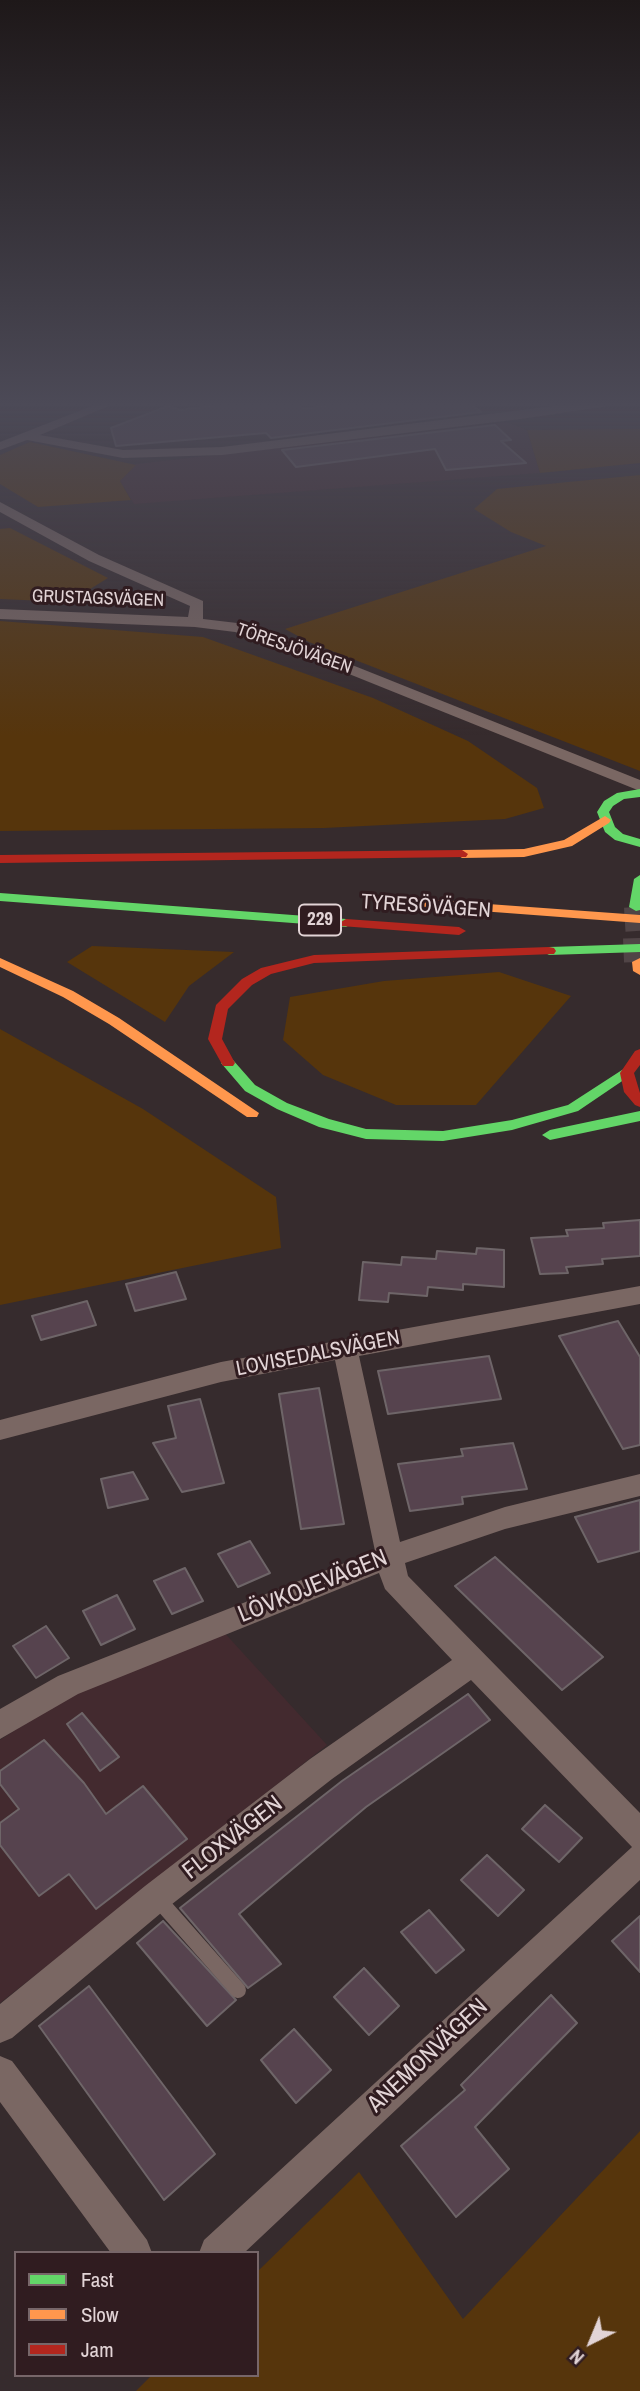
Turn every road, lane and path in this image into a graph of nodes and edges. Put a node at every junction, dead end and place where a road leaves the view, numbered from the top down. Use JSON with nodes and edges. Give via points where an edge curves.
{"nodes":[{"id":1,"x":14,"y":514,"type":"edge"},
{"id":2,"x":0,"y":614,"type":"edge"},
{"id":3,"x":195,"y":622,"type":"junction"},
{"id":4,"x":574,"y":760,"type":"junction"},
{"id":5,"x":640,"y":786,"type":"edge"},
{"id":6,"x":640,"y":793,"type":"edge"},
{"id":7,"x":606,"y":812,"type":"junction"},
{"id":8,"x":619,"y":837,"type":"junction"},
{"id":9,"x":640,"y":843,"type":"edge"},
{"id":10,"x":0,"y":859,"type":"edge"},
{"id":11,"x":640,"y":867,"type":"edge"},
{"id":12,"x":0,"y":872,"type":"edge"},
{"id":13,"x":42,"y":875,"type":"dead end"},
{"id":14,"x":640,"y":879,"type":"edge"},
{"id":15,"x":0,"y":897,"type":"edge"},
{"id":16,"x":402,"y":902,"type":"dead end"},
{"id":17,"x":638,"y":913,"type":"edge"},
{"id":18,"x":473,"y":932,"type":"dead end"},
{"id":19,"x":515,"y":935,"type":"dead end"},
{"id":20,"x":640,"y":956,"type":"edge"},
{"id":21,"x":0,"y":962,"type":"edge"},
{"id":22,"x":640,"y":1054,"type":"edge"},
{"id":23,"x":627,"y":1073,"type":"junction"},
{"id":24,"x":640,"y":1102,"type":"edge"},
{"id":25,"x":640,"y":1116,"type":"edge"},
{"id":26,"x":266,"y":1122,"type":"dead end"},
{"id":27,"x":535,"y":1139,"type":"dead end"},
{"id":28,"x":640,"y":1295,"type":"edge"},
{"id":29,"x":345,"y":1348,"type":"junction"},
{"id":30,"x":0,"y":1430,"type":"edge"},
{"id":31,"x":640,"y":1485,"type":"edge"},
{"id":32,"x":389,"y":1557,"type":"junction"},
{"id":33,"x":474,"y":1661,"type":"junction"},
{"id":34,"x":0,"y":1725,"type":"edge"},
{"id":35,"x":640,"y":1835,"type":"edge"},
{"id":36,"x":640,"y":1859,"type":"edge"},
{"id":37,"x":156,"y":1897,"type":"junction"},
{"id":38,"x":239,"y":1990,"type":"dead end"},
{"id":39,"x":0,"y":2026,"type":"edge"},
{"id":40,"x":0,"y":2073,"type":"edge"},
{"id":41,"x":133,"y":2251,"type":"edge"},
{"id":42,"x":218,"y":2251,"type":"edge"}],
"edges":[{"from":1,"to":3,"type":"street","via":[[94,558],[198,604]]},
{"from":2,"to":3,"type":"street","name":"GRUSTAGSVÄGEN"},
{"from":3,"to":4,"type":"street","name":"TÖRESJÖVÄGEN","via":[[277,640]]},
{"from":4,"to":5,"type":"street","name":"TÖRESJÖVÄGEN"},
{"from":4,"to":7,"type":"street","name":"TÖRESJÖVÄGEN","via":[[597,781]]},
{"from":6,"to":7,"type":"main road","via":[[621,796]]},
{"from":7,"to":8,"type":"main road","via":[[609,829]]},
{"from":7,"to":10,"type":"main road","via":[[568,843],[524,853]]},
{"from":8,"to":9,"type":"main road"},
{"from":8,"to":11,"type":"main road"},
{"from":12,"to":13,"type":"main road"},
{"from":14,"to":17,"type":"main road"},
{"from":15,"to":18,"type":"main road","name":"TYRESÖVÄGEN","number":"229"},
{"from":16,"to":17,"type":"main road","name":"TYRESÖVÄGEN"},
{"from":19,"to":20,"type":"main road","name":"TYRESÖVÄGEN"},
{"from":20,"to":23,"type":"main road","via":[[314,959],[265,971],[247,982],[221,1008],[216,1023],[215,1039],[222,1057],[250,1088],[313,1119],[366,1134],[443,1136],[512,1125],[573,1108]]},
{"from":21,"to":26,"type":"main road","via":[[102,1014]]},
{"from":22,"to":23,"type":"main road"},
{"from":23,"to":24,"type":"main road","via":[[631,1092]]},
{"from":25,"to":27,"type":"main road"},
{"from":28,"to":29,"type":"street","name":"LOVISEDALSVÄGEN"},
{"from":29,"to":30,"type":"street","name":"LOVISEDALSVÄGEN","via":[[221,1372]]},
{"from":29,"to":32,"type":"street"},
{"from":31,"to":32,"type":"street","name":"LÖVKOJEVÄGEN","via":[[505,1518]]},
{"from":32,"to":33,"type":"street","via":[[395,1581]]},
{"from":32,"to":34,"type":"street","name":"LÖVKOJEVÄGEN","via":[[68,1685]]},
{"from":33,"to":35,"type":"street"},
{"from":33,"to":37,"type":"street","name":"FLOXVÄGEN","via":[[321,1769]]},
{"from":36,"to":42,"type":"street","name":"ANEMONVÄGEN"},
{"from":37,"to":38,"type":"lane"},
{"from":37,"to":39,"type":"street","name":"FLOXVÄGEN"},
{"from":40,"to":41,"type":"street"}]}
